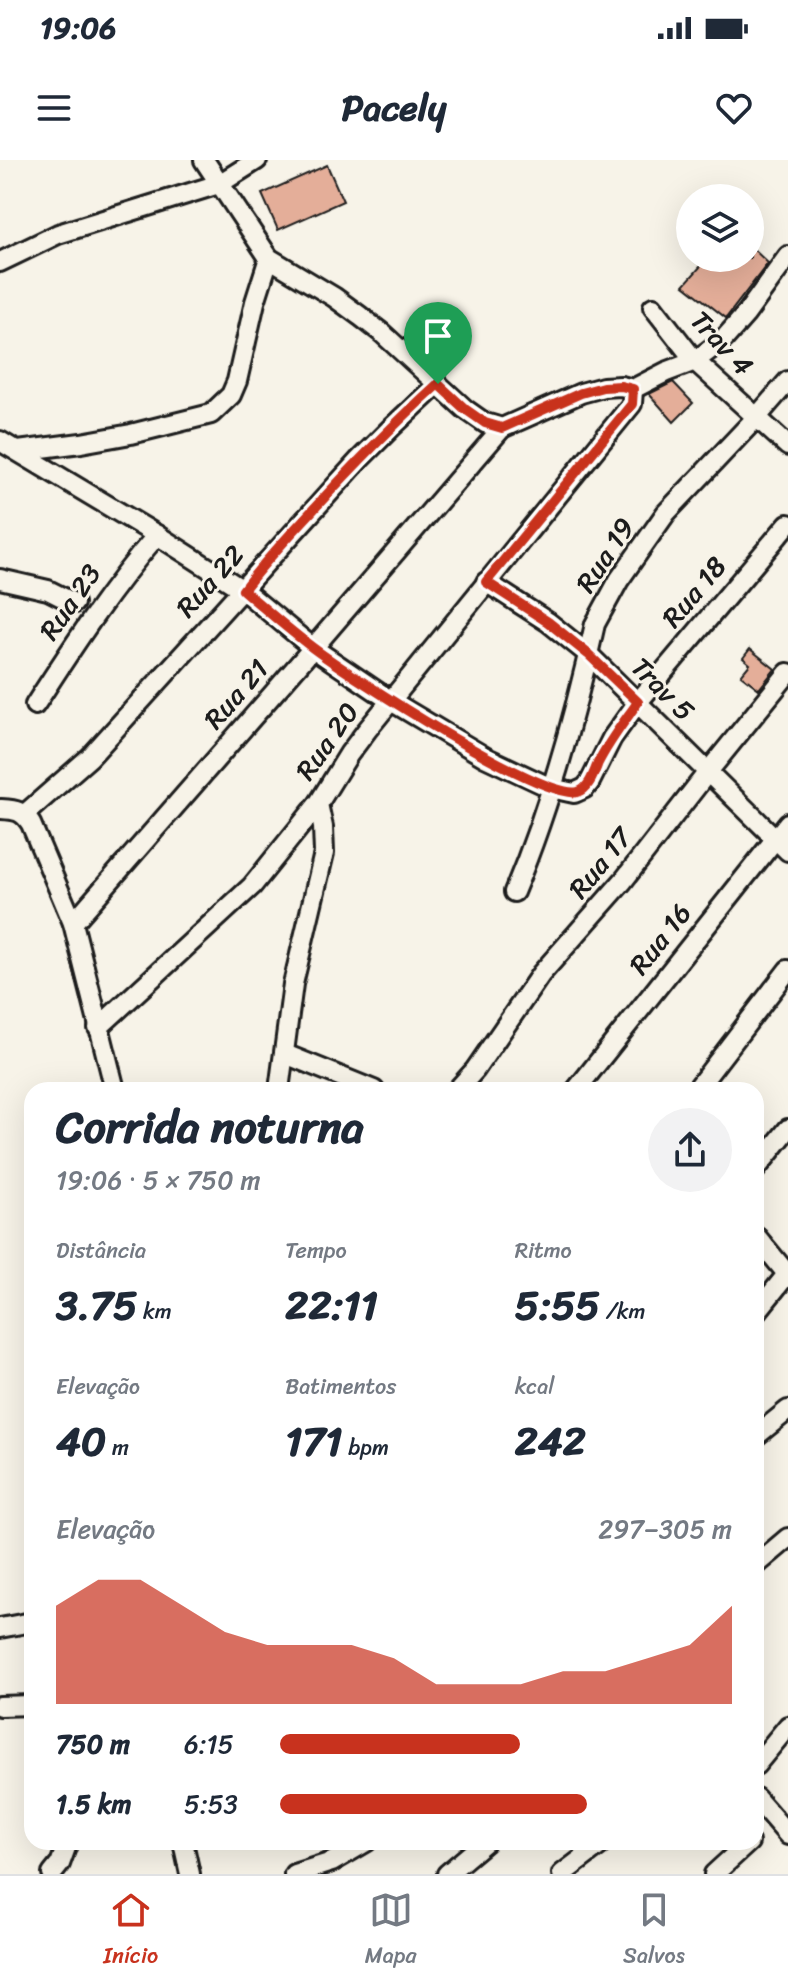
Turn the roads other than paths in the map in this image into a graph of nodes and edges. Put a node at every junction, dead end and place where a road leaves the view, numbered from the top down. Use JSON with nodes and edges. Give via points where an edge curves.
{"nodes":[{"id":1,"x":204,"y":160,"type":"edge"},
{"id":2,"x":257,"y":160,"type":"edge"},
{"id":3,"x":219,"y":184,"type":"junction"},
{"id":4,"x":788,"y":256,"type":"edge"},
{"id":5,"x":269,"y":258,"type":"junction"},
{"id":6,"x":0,"y":262,"type":"edge"},
{"id":7,"x":653,"y":307,"type":"dead end"},
{"id":8,"x":695,"y":361,"type":"junction"},
{"id":9,"x":788,"y":381,"type":"edge"},
{"id":10,"x":438,"y":384,"type":"junction"},
{"id":11,"x":633,"y":389,"type":"junction"},
{"id":12,"x":756,"y":418,"type":"junction"},
{"id":13,"x":502,"y":428,"type":"junction"},
{"id":14,"x":0,"y":441,"type":"edge"},
{"id":15,"x":788,"y":446,"type":"edge"},
{"id":16,"x":18,"y":451,"type":"junction"},
{"id":17,"x":788,"y":524,"type":"edge"},
{"id":18,"x":157,"y":535,"type":"junction"},
{"id":19,"x":0,"y":579,"type":"edge"},
{"id":20,"x":486,"y":582,"type":"junction"},
{"id":21,"x":243,"y":590,"type":"junction"},
{"id":22,"x":74,"y":603,"type":"dead end"},
{"id":23,"x":313,"y":648,"type":"junction"},
{"id":24,"x":588,"y":654,"type":"junction"},
{"id":25,"x":788,"y":673,"type":"edge"},
{"id":26,"x":391,"y":701,"type":"junction"},
{"id":27,"x":638,"y":702,"type":"junction"},
{"id":28,"x":35,"y":705,"type":"dead end"},
{"id":29,"x":707,"y":773,"type":"junction"},
{"id":30,"x":551,"y":788,"type":"junction"},
{"id":31,"x":318,"y":804,"type":"junction"},
{"id":32,"x":0,"y":809,"type":"edge"},
{"id":33,"x":25,"y":814,"type":"junction"},
{"id":34,"x":788,"y":823,"type":"edge"},
{"id":35,"x":782,"y":845,"type":"edge"},
{"id":36,"x":514,"y":892,"type":"dead end"},
{"id":37,"x":73,"y":923,"type":"junction"},
{"id":38,"x":788,"y":970,"type":"edge"},
{"id":39,"x":98,"y":1028,"type":"junction"},
{"id":40,"x":285,"y":1054,"type":"junction"},
{"id":41,"x":113,"y":1082,"type":"edge"},
{"id":42,"x":280,"y":1082,"type":"edge"},
{"id":43,"x":354,"y":1082,"type":"edge"},
{"id":44,"x":464,"y":1082,"type":"edge"},
{"id":45,"x":583,"y":1082,"type":"edge"},
{"id":46,"x":702,"y":1082,"type":"edge"},
{"id":47,"x":788,"y":1129,"type":"edge"},
{"id":48,"x":764,"y":1159,"type":"edge"},
{"id":49,"x":764,"y":1246,"type":"edge"},
{"id":50,"x":788,"y":1274,"type":"edge"},
{"id":51,"x":764,"y":1303,"type":"edge"},
{"id":52,"x":788,"y":1410,"type":"edge"},
{"id":53,"x":764,"y":1430,"type":"edge"},
{"id":54,"x":788,"y":1538,"type":"edge"},
{"id":55,"x":764,"y":1558,"type":"edge"},
{"id":56,"x":24,"y":1624,"type":"edge"},
{"id":57,"x":0,"y":1628,"type":"edge"},
{"id":58,"x":24,"y":1705,"type":"edge"},
{"id":59,"x":0,"y":1706,"type":"edge"},
{"id":60,"x":788,"y":1726,"type":"edge"},
{"id":61,"x":764,"y":1755,"type":"edge"},
{"id":62,"x":764,"y":1808,"type":"edge"},
{"id":63,"x":773,"y":1820,"type":"junction"},
{"id":64,"x":764,"y":1828,"type":"edge"},
{"id":65,"x":788,"y":1835,"type":"edge"},
{"id":66,"x":65,"y":1850,"type":"edge"},
{"id":67,"x":185,"y":1850,"type":"edge"},
{"id":68,"x":352,"y":1850,"type":"edge"},
{"id":69,"x":476,"y":1850,"type":"edge"},
{"id":70,"x":594,"y":1850,"type":"edge"},
{"id":71,"x":740,"y":1850,"type":"edge"},
{"id":72,"x":52,"y":1874,"type":"edge"},
{"id":73,"x":190,"y":1874,"type":"edge"},
{"id":74,"x":294,"y":1874,"type":"edge"},
{"id":75,"x":447,"y":1874,"type":"edge"},
{"id":76,"x":562,"y":1874,"type":"edge"},
{"id":77,"x":714,"y":1874,"type":"edge"}],
"edges":[{"from":1,"to":3,"type":"street"},
{"from":2,"to":3,"type":"street"},
{"from":3,"to":5,"type":"street"},
{"from":3,"to":6,"type":"street","via":[[58,234]]},
{"from":4,"to":8,"type":"street","via":[[724,339]]},
{"from":5,"to":10,"type":"street","via":[[360,316]]},
{"from":5,"to":16,"type":"street","via":[[237,381],[211,414],[131,434]]},
{"from":7,"to":8,"type":"street","name":"Trav 4"},
{"from":8,"to":11,"type":"street"},
{"from":8,"to":12,"type":"street","name":"Trav 4"},
{"from":9,"to":12,"type":"street","name":"Rua 19"},
{"from":10,"to":13,"type":"street","via":[[485,423]]},
{"from":10,"to":21,"type":"street","name":"Rua 22","via":[[359,460]]},
{"from":11,"to":13,"type":"street","via":[[603,387],[581,393]]},
{"from":11,"to":20,"type":"street","name":"Rua 20","via":[[632,404]]},
{"from":12,"to":15,"type":"street","name":"Trav 4"},
{"from":12,"to":24,"type":"street","name":"Rua 19","via":[[641,547],[603,607]]},
{"from":13,"to":23,"type":"street","name":"Rua 21"},
{"from":14,"to":16,"type":"street"},
{"from":16,"to":18,"type":"street"},
{"from":17,"to":27,"type":"street","name":"Rua 18"},
{"from":18,"to":21,"type":"street"},
{"from":18,"to":28,"type":"street","name":"Rua 23","via":[[125,571]]},
{"from":19,"to":22,"type":"street","via":[[48,590]]},
{"from":20,"to":24,"type":"street","name":"Trav 5"},
{"from":20,"to":26,"type":"street","name":"Rua 20"},
{"from":21,"to":23,"type":"street"},
{"from":21,"to":33,"type":"street","name":"Rua 22","via":[[90,757]]},
{"from":23,"to":26,"type":"street"},
{"from":23,"to":37,"type":"street","name":"Rua 21"},
{"from":24,"to":27,"type":"street","name":"Trav 5"},
{"from":24,"to":30,"type":"street","name":"Rua 19"},
{"from":25,"to":29,"type":"street","name":"Rua 17"},
{"from":26,"to":30,"type":"street","via":[[485,757]]},
{"from":26,"to":31,"type":"street","name":"Rua 20"},
{"from":27,"to":29,"type":"street","name":"Trav 5"},
{"from":27,"to":30,"type":"street","name":"Rua 18","via":[[585,788],[574,793]]},
{"from":29,"to":35,"type":"street","name":"Trav 5"},
{"from":29,"to":44,"type":"street","name":"Rua 17","via":[[623,881],[541,974]]},
{"from":30,"to":36,"type":"street","name":"Rua 19"},
{"from":31,"to":39,"type":"street","name":"Rua 20","via":[[252,886]]},
{"from":31,"to":40,"type":"street","via":[[324,853],[293,984]]},
{"from":32,"to":33,"type":"street"},
{"from":33,"to":37,"type":"street"},
{"from":34,"to":35,"type":"street","name":"Rua 16"},
{"from":35,"to":45,"type":"street","name":"Rua 16"},
{"from":37,"to":39,"type":"street"},
{"from":38,"to":46,"type":"street"},
{"from":39,"to":41,"type":"street"},
{"from":40,"to":42,"type":"street"},
{"from":40,"to":43,"type":"street"},
{"from":47,"to":48,"type":"street"},
{"from":49,"to":50,"type":"street"},
{"from":50,"to":51,"type":"street"},
{"from":52,"to":53,"type":"street"},
{"from":54,"to":55,"type":"street"},
{"from":56,"to":57,"type":"street"},
{"from":58,"to":59,"type":"street"},
{"from":60,"to":61,"type":"street"},
{"from":62,"to":63,"type":"street"},
{"from":63,"to":64,"type":"street"},
{"from":63,"to":65,"type":"street"},
{"from":66,"to":72,"type":"street"},
{"from":67,"to":73,"type":"street"},
{"from":68,"to":74,"type":"street"},
{"from":69,"to":75,"type":"street"},
{"from":70,"to":76,"type":"street"},
{"from":71,"to":77,"type":"street"}]}
